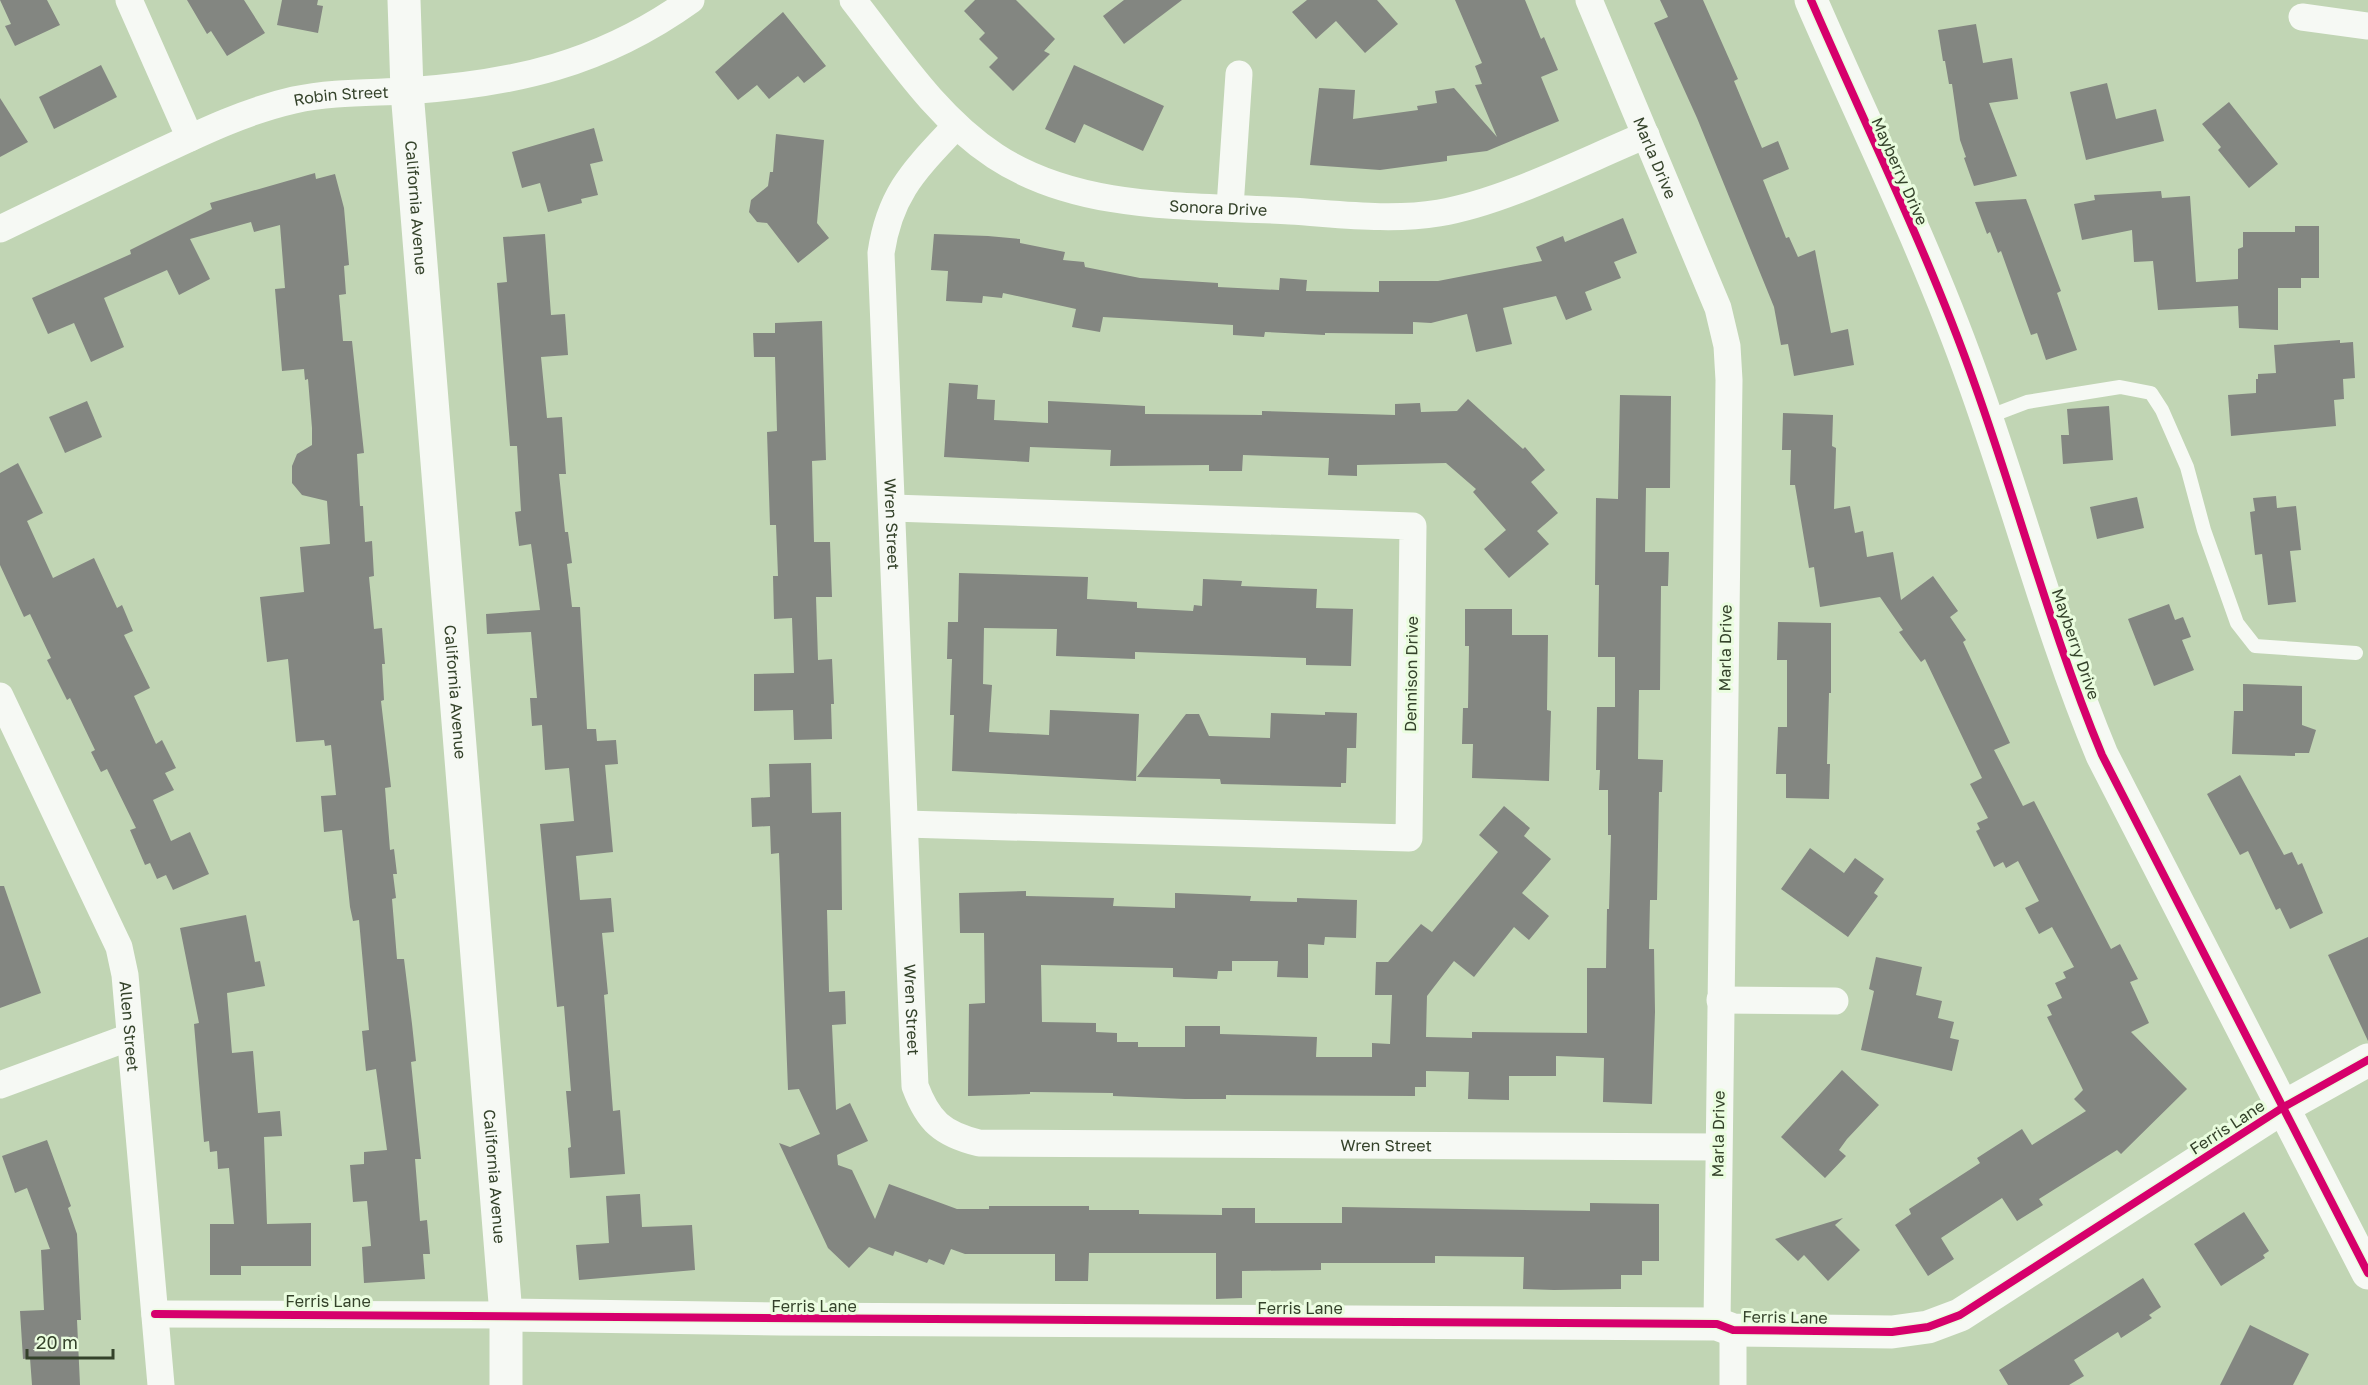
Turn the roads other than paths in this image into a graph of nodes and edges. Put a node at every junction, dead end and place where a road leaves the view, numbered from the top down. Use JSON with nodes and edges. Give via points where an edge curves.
{"nodes":[{"id":1,"x":129,"y":0,"type":"edge"},
{"id":2,"x":404,"y":0,"type":"edge"},
{"id":3,"x":691,"y":0,"type":"edge"},
{"id":4,"x":853,"y":0,"type":"edge"},
{"id":5,"x":1589,"y":0,"type":"edge"},
{"id":6,"x":1811,"y":0,"type":"edge"},
{"id":7,"x":2302,"y":16,"type":"dead end"},
{"id":8,"x":2368,"y":26,"type":"edge"},
{"id":9,"x":1239,"y":74,"type":"dead end"},
{"id":10,"x":407,"y":91,"type":"junction"},
{"id":11,"x":956,"y":126,"type":"junction"},
{"id":12,"x":1646,"y":135,"type":"junction"},
{"id":13,"x":190,"y":138,"type":"junction"},
{"id":14,"x":1230,"y":207,"type":"junction"},
{"id":15,"x":0,"y":229,"type":"edge"},
{"id":16,"x":1985,"y":418,"type":"junction"},
{"id":17,"x":893,"y":508,"type":"junction"},
{"id":18,"x":2356,"y":654,"type":"dead end"},
{"id":19,"x":0,"y":696,"type":"edge"},
{"id":20,"x":905,"y":824,"type":"junction"},
{"id":21,"x":1720,"y":1000,"type":"junction"},
{"id":22,"x":1835,"y":1001,"type":"dead end"},
{"id":23,"x":130,"y":1037,"type":"junction"},
{"id":24,"x":2368,"y":1060,"type":"edge"},
{"id":25,"x":0,"y":1085,"type":"edge"},
{"id":26,"x":2282,"y":1108,"type":"junction"},
{"id":27,"x":1718,"y":1147,"type":"junction"},
{"id":28,"x":2368,"y":1273,"type":"edge"},
{"id":29,"x":155,"y":1314,"type":"junction"},
{"id":30,"x":506,"y":1315,"type":"junction"},
{"id":31,"x":1725,"y":1327,"type":"junction"},
{"id":32,"x":161,"y":1385,"type":"edge"},
{"id":33,"x":506,"y":1385,"type":"edge"},
{"id":34,"x":1733,"y":1385,"type":"edge"}],
"edges":[{"from":1,"to":13,"type":"street"},
{"from":2,"to":10,"type":"street","name":"California Avenue"},
{"from":3,"to":10,"type":"street","name":"Robin Street","via":[[661,22],[616,46],[566,66],[515,79]]},
{"from":4,"to":11,"type":"street","name":"Sonora Drive"},
{"from":5,"to":12,"type":"street","name":"Marla Drive"},
{"from":6,"to":16,"type":"street","name":"Mayberry Drive","via":[[1954,332]]},
{"from":7,"to":8,"type":"street"},
{"from":9,"to":14,"type":"street"},
{"from":10,"to":13,"type":"street","name":"Robin Street","via":[[343,93],[295,100],[244,114]]},
{"from":10,"to":30,"type":"street","name":"California Avenue"},
{"from":11,"to":14,"type":"street","name":"Sonora Drive","via":[[996,156],[1036,177],[1079,192],[1125,200]]},
{"from":11,"to":17,"type":"street","name":"Wren Street","via":[[910,176],[894,201],[885,226],[881,253]]},
{"from":12,"to":14,"type":"street","name":"Sonora Drive","via":[[1484,202],[1438,213],[1389,217]]},
{"from":12,"to":21,"type":"street","name":"Marla Drive","via":[[1718,308],[1727,346]]},
{"from":13,"to":15,"type":"street","name":"Robin Street"},
{"from":16,"to":18,"type":"lane","via":[[2027,402],[2120,387],[2151,393],[2187,467],[2236,622],[2255,646]]},
{"from":16,"to":26,"type":"street","name":"Mayberry Drive","via":[[2102,755]]},
{"from":17,"to":20,"type":"street","name":"Wren Street"},
{"from":17,"to":20,"type":"street","name":"Dennison Drive","via":[[1413,526],[1409,838]]},
{"from":19,"to":23,"type":"street","name":"Allen Street","via":[[119,947]]},
{"from":20,"to":27,"type":"street","name":"Wren Street","via":[[915,1086],[922,1107],[937,1125],[957,1138],[991,1144]]},
{"from":21,"to":22,"type":"street"},
{"from":21,"to":27,"type":"street","name":"Marla Drive"},
{"from":23,"to":25,"type":"street"},
{"from":23,"to":29,"type":"street","name":"Allen Street"},
{"from":24,"to":26,"type":"street","name":"Ferris Lane"},
{"from":26,"to":28,"type":"street","name":"Mayberry Drive"},
{"from":26,"to":31,"type":"street","name":"Ferris Lane","via":[[1960,1315],[1928,1327],[1892,1332]]},
{"from":27,"to":31,"type":"street","name":"Marla Drive"},
{"from":29,"to":30,"type":"street","name":"Ferris Lane"},
{"from":29,"to":32,"type":"street","name":"Allen Street"},
{"from":30,"to":31,"type":"street","name":"Ferris Lane"},
{"from":30,"to":33,"type":"street","name":"California Avenue"},
{"from":31,"to":34,"type":"street","name":"Marla Drive"}]}
